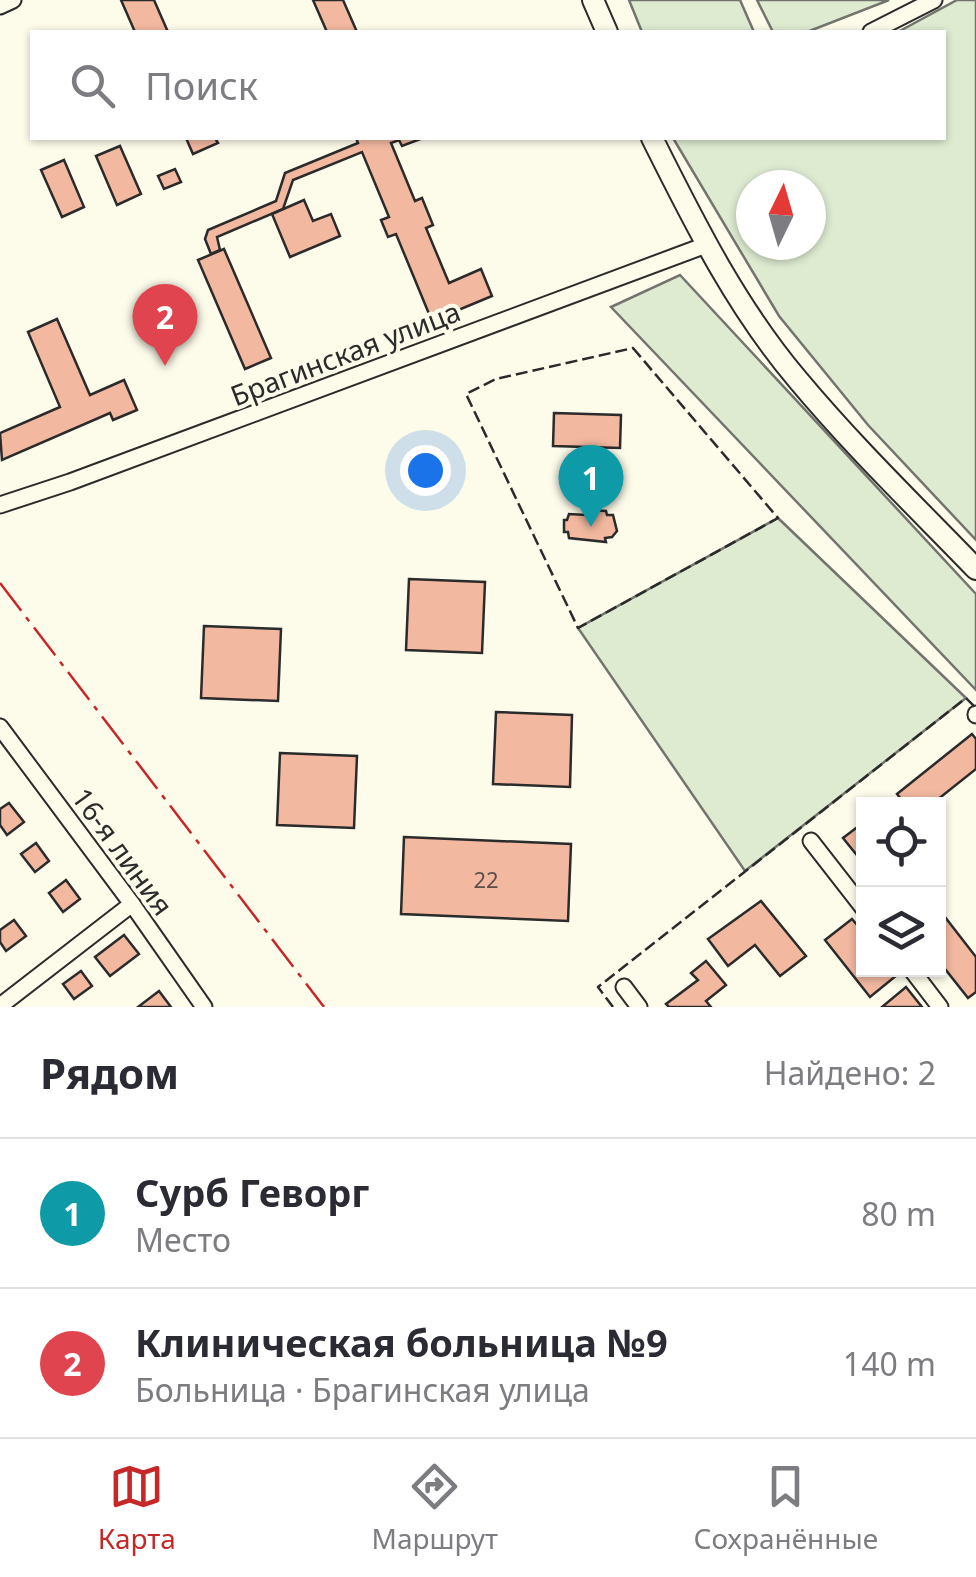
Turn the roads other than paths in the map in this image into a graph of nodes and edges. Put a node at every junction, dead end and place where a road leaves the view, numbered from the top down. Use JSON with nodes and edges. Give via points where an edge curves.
{"nodes":[{"id":1,"x":13,"y":0,"type":"edge"},
{"id":2,"x":592,"y":0,"type":"edge"},
{"id":3,"x":934,"y":0,"type":"edge"},
{"id":4,"x":0,"y":6,"type":"edge"},
{"id":5,"x":606,"y":30,"type":"edge"},
{"id":6,"x":875,"y":30,"type":"edge"},
{"id":7,"x":653,"y":140,"type":"edge"},
{"id":8,"x":706,"y":245,"type":"junction"},
{"id":9,"x":0,"y":505,"type":"edge"},
{"id":10,"x":976,"y":569,"type":"edge"},
{"id":11,"x":0,"y":728,"type":"edge"},
{"id":12,"x":812,"y":842,"type":"dead end"},
{"id":13,"x":856,"y":899,"type":"edge"},
{"id":14,"x":132,"y":904,"type":"junction"},
{"id":15,"x":916,"y":977,"type":"edge"},
{"id":16,"x":624,"y":986,"type":"dead end"},
{"id":17,"x":0,"y":1006,"type":"edge"},
{"id":18,"x":204,"y":1007,"type":"edge"},
{"id":19,"x":639,"y":1007,"type":"edge"},
{"id":20,"x":940,"y":1007,"type":"edge"}],
"edges":[{"from":1,"to":4,"type":"street"},
{"from":2,"to":5,"type":"main road"},
{"from":3,"to":6,"type":"street"},
{"from":7,"to":8,"type":"main road"},
{"from":8,"to":9,"type":"street","name":"Брагинская улица"},
{"from":8,"to":10,"type":"main road","via":[[796,378]]},
{"from":11,"to":14,"type":"street","name":"16-я линия"},
{"from":12,"to":13,"type":"street"},
{"from":14,"to":17,"type":"street"},
{"from":14,"to":18,"type":"street","name":"16-я линия"},
{"from":15,"to":20,"type":"street"},
{"from":16,"to":19,"type":"street"}]}
